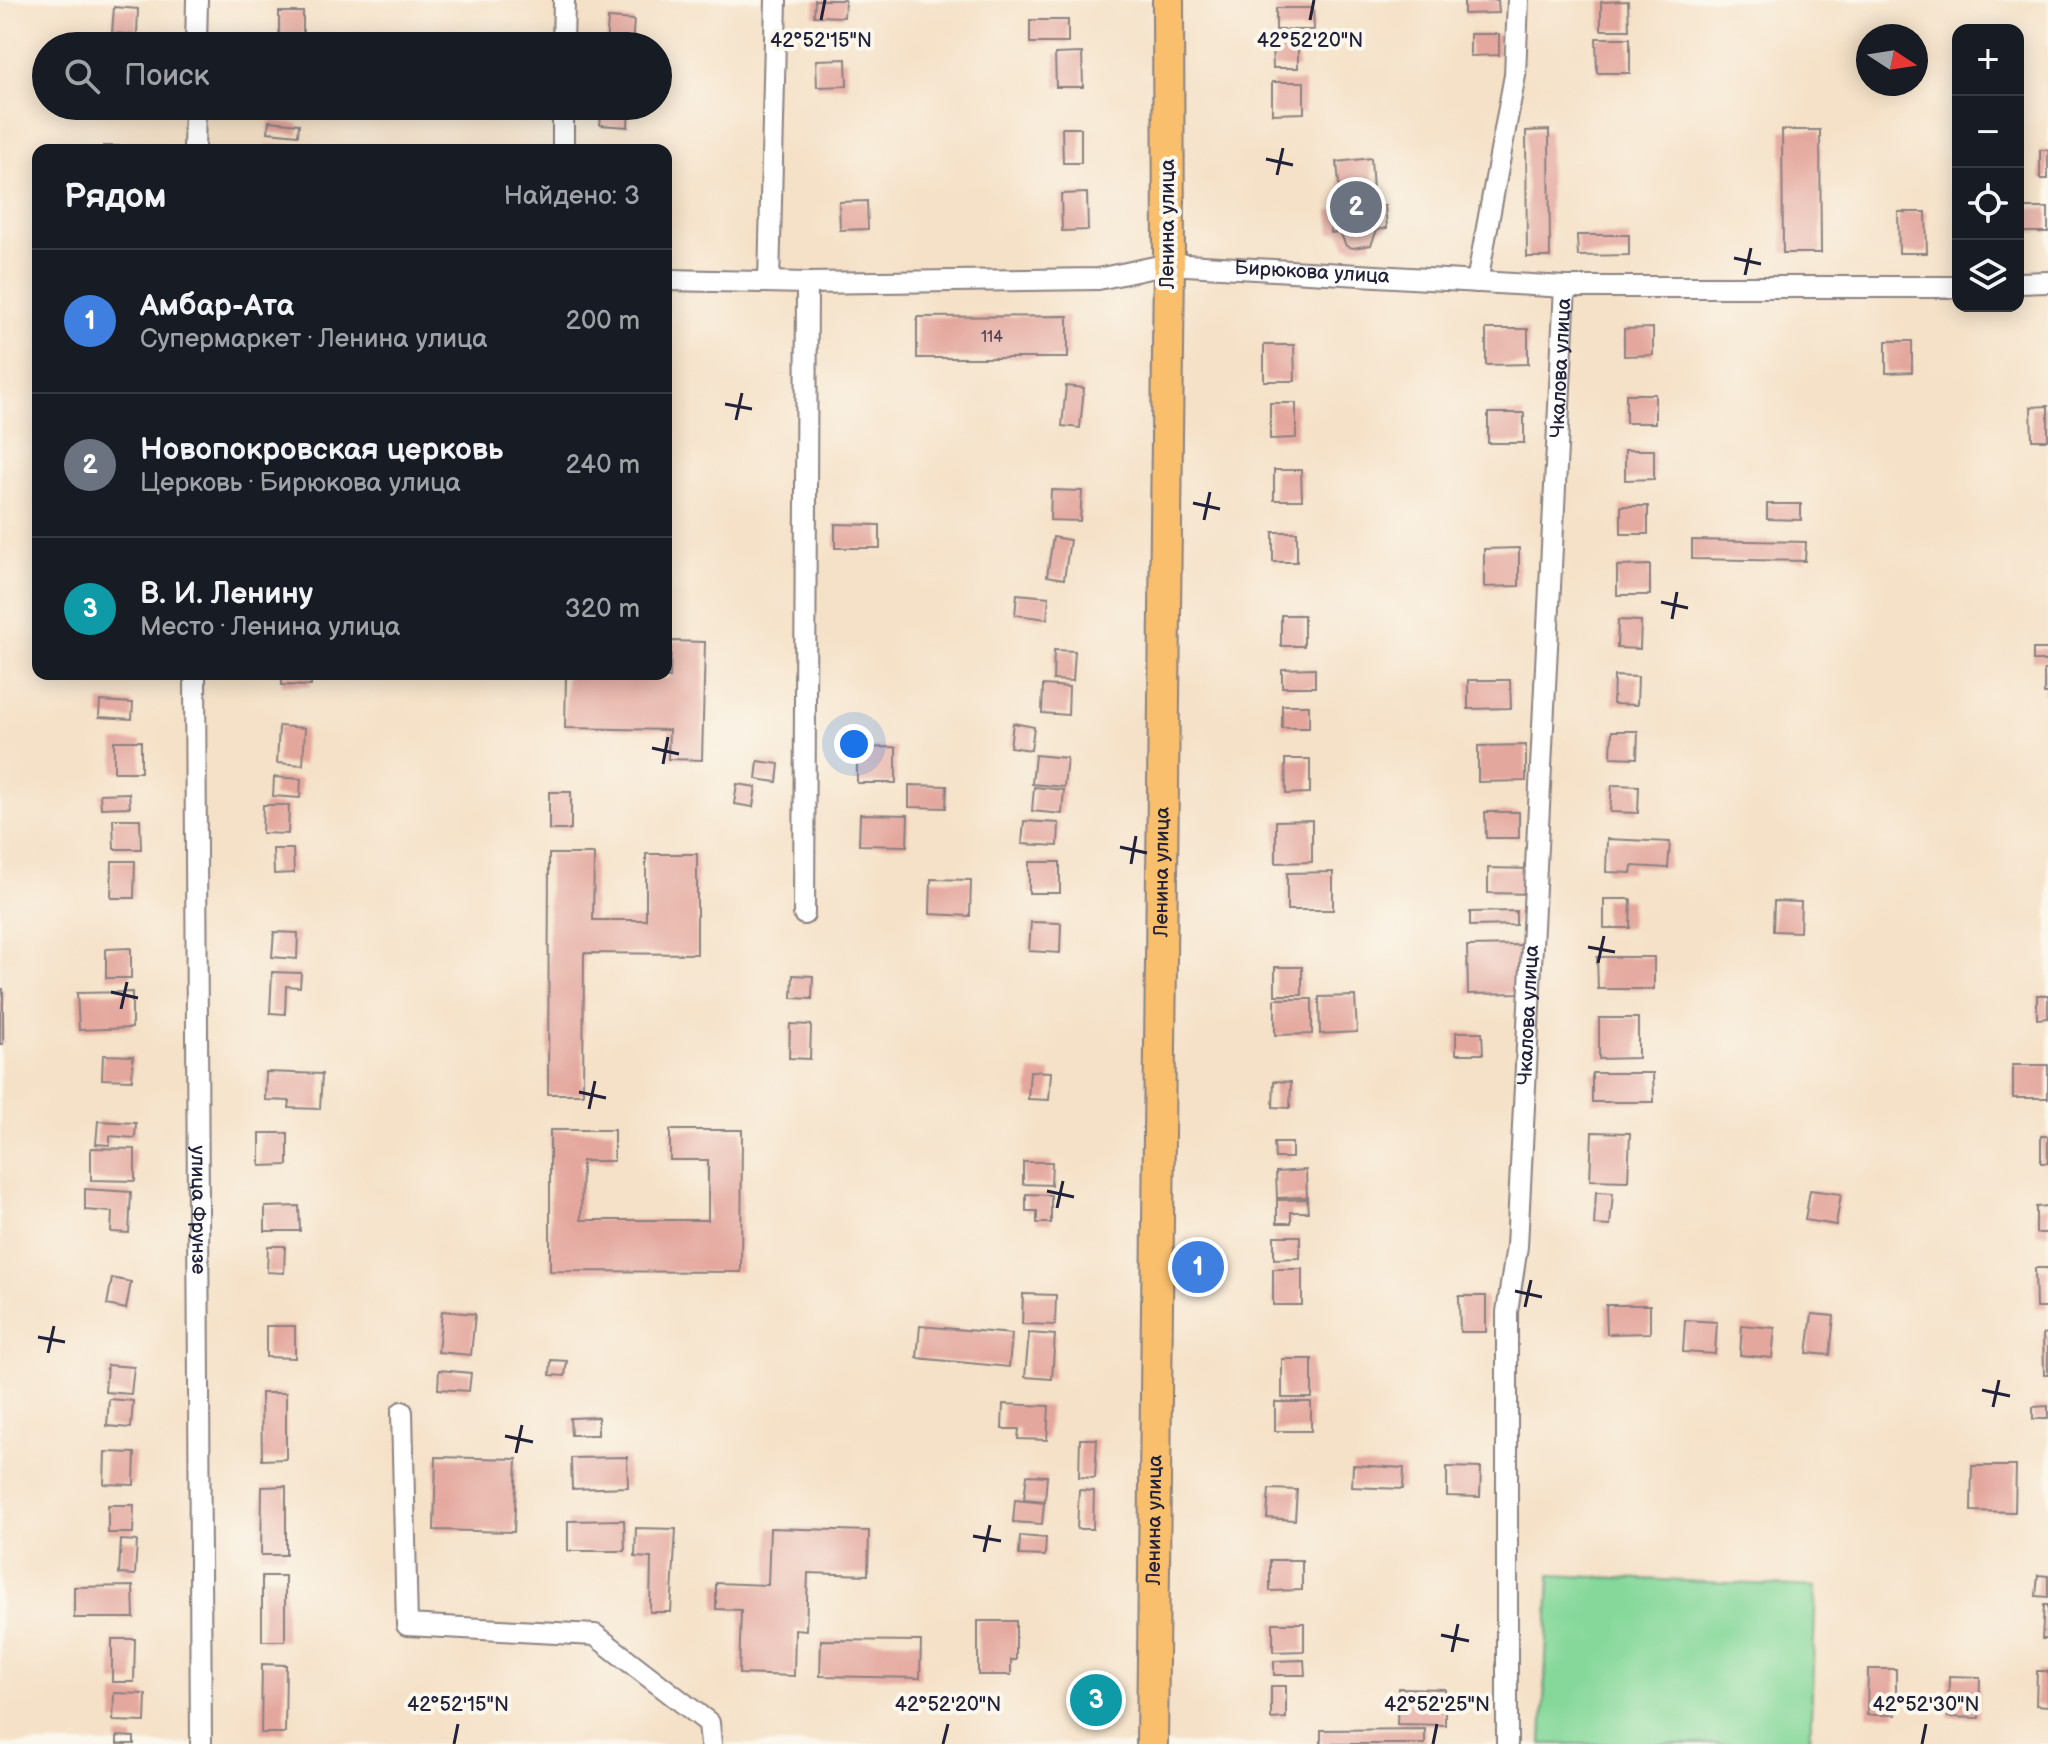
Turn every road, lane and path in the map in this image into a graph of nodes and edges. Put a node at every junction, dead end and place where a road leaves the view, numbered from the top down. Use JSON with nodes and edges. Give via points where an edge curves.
{"nodes":[{"id":1,"x":197,"y":0,"type":"edge"},
{"id":2,"x":564,"y":0,"type":"edge"},
{"id":3,"x":776,"y":0,"type":"edge"},
{"id":4,"x":1168,"y":0,"type":"edge"},
{"id":5,"x":1518,"y":0,"type":"edge"},
{"id":6,"x":196,"y":32,"type":"edge"},
{"id":7,"x":563,"y":32,"type":"edge"},
{"id":8,"x":195,"y":120,"type":"edge"},
{"id":9,"x":563,"y":120,"type":"edge"},
{"id":10,"x":194,"y":144,"type":"edge"},
{"id":11,"x":563,"y":144,"type":"edge"},
{"id":12,"x":1169,"y":264,"type":"junction"},
{"id":13,"x":672,"y":280,"type":"edge"},
{"id":14,"x":769,"y":282,"type":"junction"},
{"id":15,"x":1477,"y":282,"type":"junction"},
{"id":16,"x":2048,"y":282,"type":"edge"},
{"id":17,"x":807,"y":283,"type":"junction"},
{"id":18,"x":2024,"y":283,"type":"edge"},
{"id":19,"x":1565,"y":287,"type":"junction"},
{"id":20,"x":1952,"y":287,"type":"edge"},
{"id":21,"x":195,"y":680,"type":"edge"},
{"id":22,"x":804,"y":914,"type":"dead end"},
{"id":23,"x":402,"y":1412,"type":"dead end"},
{"id":24,"x":201,"y":1744,"type":"edge"},
{"id":25,"x":711,"y":1744,"type":"edge"},
{"id":26,"x":1152,"y":1744,"type":"edge"},
{"id":27,"x":1507,"y":1744,"type":"edge"}],
"edges":[{"from":1,"to":6,"type":"street"},
{"from":2,"to":7,"type":"street"},
{"from":3,"to":14,"type":"street"},
{"from":4,"to":12,"type":"main road","name":"Ленина улица"},
{"from":5,"to":15,"type":"street","via":[[1515,75]]},
{"from":8,"to":10,"type":"street"},
{"from":9,"to":11,"type":"street"},
{"from":12,"to":15,"type":"street","name":"Бирюкова улица"},
{"from":12,"to":17,"type":"street","name":"Бирюкова улица","via":[[1098,279]]},
{"from":12,"to":26,"type":"main road","name":"Ленина улица"},
{"from":13,"to":14,"type":"street","name":"Бирюкова улица"},
{"from":14,"to":17,"type":"street","name":"Бирюкова улица"},
{"from":15,"to":19,"type":"street","name":"Бирюкова улица"},
{"from":16,"to":18,"type":"street"},
{"from":17,"to":22,"type":"street"},
{"from":19,"to":20,"type":"street","name":"Бирюкова улица"},
{"from":19,"to":27,"type":"street","name":"Чкалова улица","via":[[1517,1246],[1507,1312]]},
{"from":21,"to":24,"type":"street","name":"улица Фрунзе"},
{"from":23,"to":25,"type":"street","via":[[407,1625],[595,1635],[709,1723]]}]}
